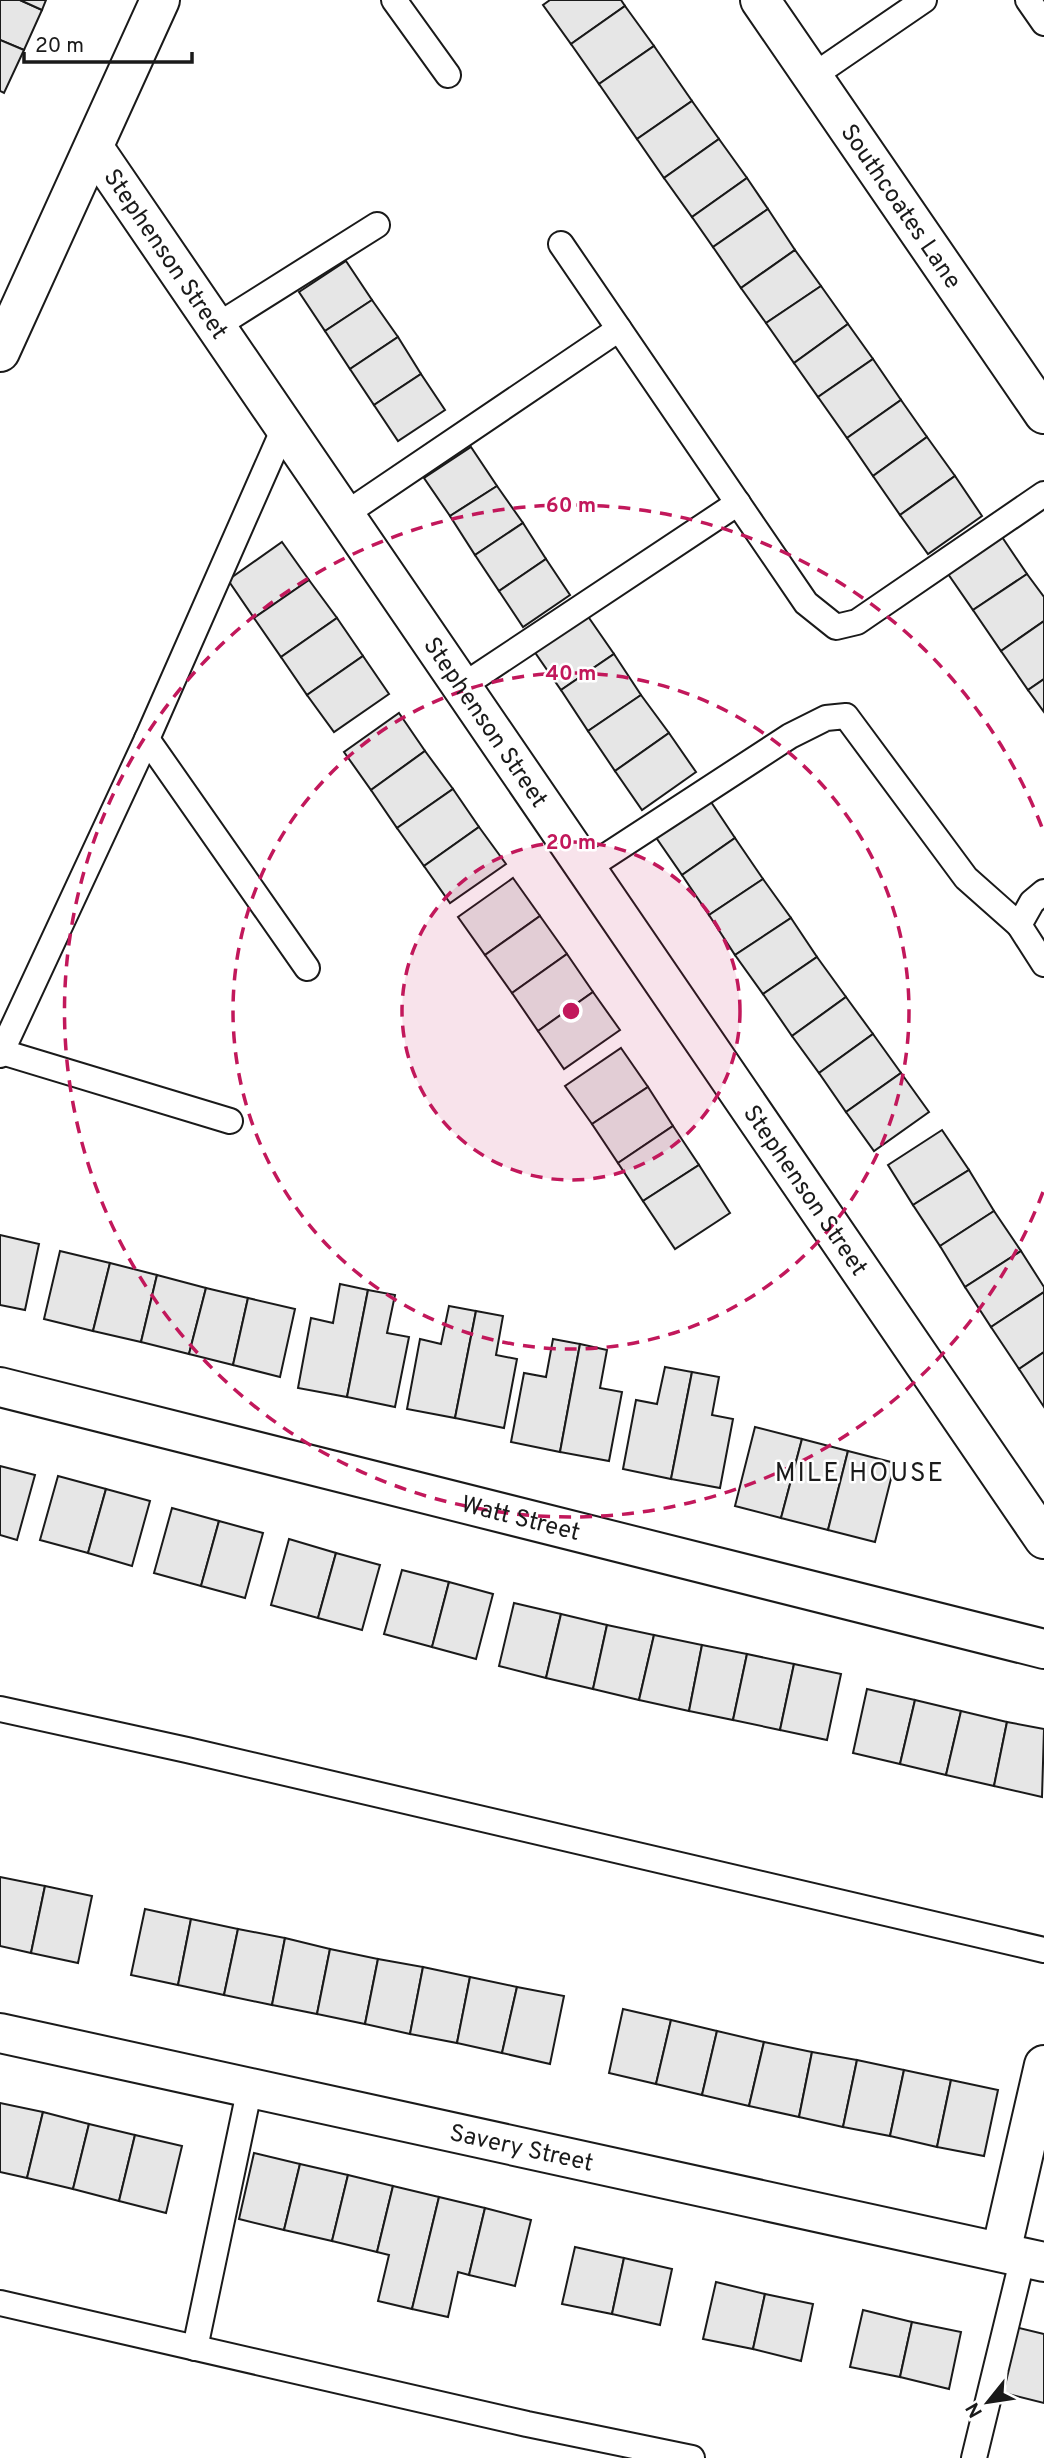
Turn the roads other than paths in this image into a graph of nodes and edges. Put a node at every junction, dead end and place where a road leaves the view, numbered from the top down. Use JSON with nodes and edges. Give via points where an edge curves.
{"nodes":[{"id":1,"x":160,"y":0,"type":"edge"},
{"id":2,"x":394,"y":0,"type":"edge"},
{"id":3,"x":760,"y":0,"type":"edge"},
{"id":4,"x":924,"y":0,"type":"edge"},
{"id":5,"x":1028,"y":0,"type":"edge"},
{"id":6,"x":1044,"y":23,"type":"edge"},
{"id":7,"x":448,"y":75,"type":"dead end"},
{"id":8,"x":813,"y":76,"type":"junction"},
{"id":9,"x":93,"y":148,"type":"junction"},
{"id":10,"x":377,"y":225,"type":"dead end"},
{"id":11,"x":561,"y":244,"type":"dead end"},
{"id":12,"x":215,"y":327,"type":"junction"},
{"id":13,"x":619,"y":330,"type":"junction"},
{"id":14,"x":0,"y":352,"type":"edge"},
{"id":15,"x":1044,"y":414,"type":"edge"},
{"id":16,"x":284,"y":428,"type":"junction"},
{"id":17,"x":1044,"y":494,"type":"edge"},
{"id":18,"x":738,"y":503,"type":"junction"},
{"id":19,"x":344,"y":514,"type":"junction"},
{"id":20,"x":461,"y":687,"type":"junction"},
{"id":21,"x":147,"y":739,"type":"junction"},
{"id":22,"x":586,"y":869,"type":"junction"},
{"id":23,"x":1044,"y":892,"type":"edge"},
{"id":24,"x":1019,"y":925,"type":"junction"},
{"id":25,"x":1044,"y":964,"type":"edge"},
{"id":26,"x":307,"y":968,"type":"dead end"},
{"id":27,"x":1,"y":1054,"type":"edge"},
{"id":28,"x":230,"y":1121,"type":"dead end"},
{"id":29,"x":0,"y":1387,"type":"edge"},
{"id":30,"x":1044,"y":1539,"type":"edge"},
{"id":31,"x":1044,"y":1648,"type":"edge"},
{"id":32,"x":0,"y":1709,"type":"edge"},
{"id":33,"x":1044,"y":1950,"type":"edge"},
{"id":34,"x":0,"y":2033,"type":"edge"},
{"id":35,"x":1044,"y":2065,"type":"edge"},
{"id":36,"x":250,"y":2087,"type":"junction"},
{"id":37,"x":1023,"y":2257,"type":"edge"},
{"id":38,"x":0,"y":2303,"type":"edge"},
{"id":39,"x":195,"y":2348,"type":"junction"},
{"id":40,"x":692,"y":2458,"type":"edge"},
{"id":41,"x":974,"y":2458,"type":"edge"}],
"edges":[{"from":1,"to":9,"type":"street"},
{"from":2,"to":7,"type":"lane"},
{"from":3,"to":8,"type":"street","name":"Southcoates Lane"},
{"from":4,"to":8,"type":"lane"},
{"from":5,"to":6,"type":"lane"},
{"from":8,"to":15,"type":"street","name":"Southcoates Lane"},
{"from":9,"to":12,"type":"street","name":"Stephenson Street"},
{"from":9,"to":14,"type":"street"},
{"from":10,"to":12,"type":"lane"},
{"from":11,"to":13,"type":"lane"},
{"from":12,"to":16,"type":"street","name":"Stephenson Street"},
{"from":13,"to":18,"type":"lane"},
{"from":13,"to":19,"type":"lane"},
{"from":16,"to":19,"type":"street","name":"Stephenson Street"},
{"from":16,"to":21,"type":"lane"},
{"from":17,"to":18,"type":"lane","via":[[857,622],[836,627],[806,603]]},
{"from":18,"to":20,"type":"lane"},
{"from":19,"to":20,"type":"street","name":"Stephenson Street"},
{"from":20,"to":22,"type":"street","name":"Stephenson Street"},
{"from":21,"to":26,"type":"lane"},
{"from":21,"to":27,"type":"lane"},
{"from":22,"to":24,"type":"lane","via":[[790,736],[826,718],[846,716],[967,878]]},
{"from":22,"to":30,"type":"street","name":"Stephenson Street"},
{"from":23,"to":24,"type":"lane","via":[[1032,902]]},
{"from":24,"to":25,"type":"lane"},
{"from":27,"to":28,"type":"lane"},
{"from":29,"to":31,"type":"street","name":"Watt Street"},
{"from":32,"to":33,"type":"lane"},
{"from":34,"to":36,"type":"street","name":"Savery Street"},
{"from":35,"to":37,"type":"street"},
{"from":36,"to":37,"type":"street","name":"Savery Street"},
{"from":36,"to":39,"type":"lane"},
{"from":37,"to":41,"type":"lane"},
{"from":38,"to":39,"type":"lane"},
{"from":39,"to":40,"type":"lane"}]}
